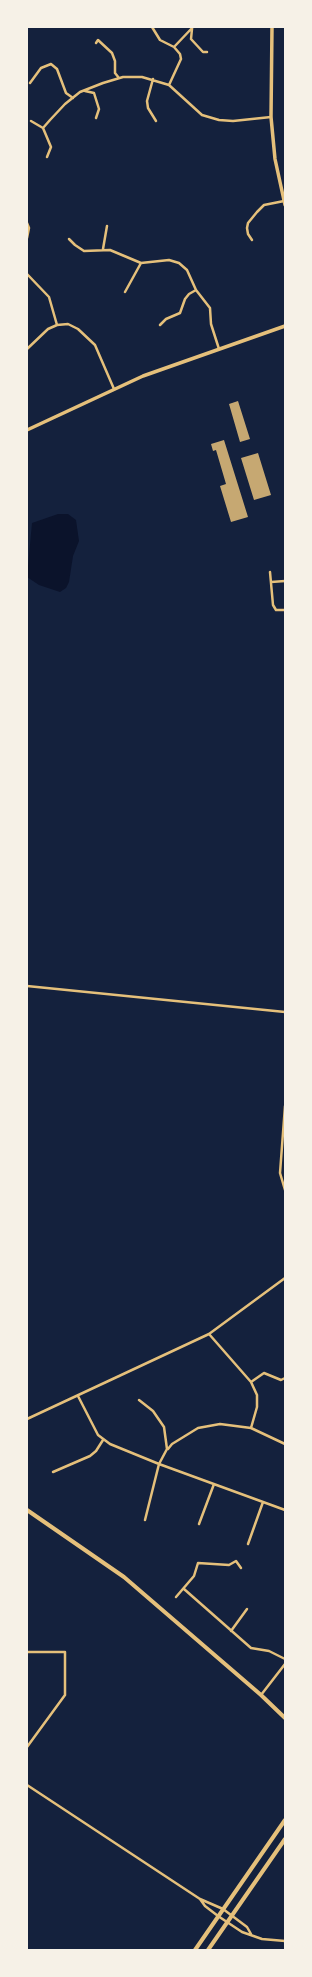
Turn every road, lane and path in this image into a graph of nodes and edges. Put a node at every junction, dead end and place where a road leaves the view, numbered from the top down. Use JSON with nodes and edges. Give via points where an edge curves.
{"nodes":[{"id":1,"x":152,"y":27,"type":"edge"},
{"id":2,"x":272,"y":27,"type":"edge"},
{"id":3,"x":192,"y":28,"type":"edge"},
{"id":4,"x":96,"y":43,"type":"dead end"},
{"id":5,"x":174,"y":47,"type":"junction"},
{"id":6,"x":207,"y":52,"type":"dead end"},
{"id":7,"x":119,"y":78,"type":"junction"},
{"id":8,"x":153,"y":79,"type":"junction"},
{"id":9,"x":30,"y":83,"type":"dead end"},
{"id":10,"x":168,"y":85,"type":"junction"},
{"id":11,"x":84,"y":91,"type":"junction"},
{"id":12,"x":73,"y":98,"type":"junction"},
{"id":13,"x":272,"y":117,"type":"junction"},
{"id":14,"x":96,"y":118,"type":"dead end"},
{"id":15,"x":31,"y":121,"type":"dead end"},
{"id":16,"x":156,"y":121,"type":"dead end"},
{"id":17,"x":43,"y":128,"type":"junction"},
{"id":18,"x":47,"y":156,"type":"dead end"},
{"id":19,"x":285,"y":203,"type":"edge"},
{"id":20,"x":27,"y":223,"type":"edge"},
{"id":21,"x":107,"y":226,"type":"dead end"},
{"id":22,"x":27,"y":238,"type":"edge"},
{"id":23,"x":69,"y":239,"type":"dead end"},
{"id":24,"x":252,"y":240,"type":"dead end"},
{"id":25,"x":103,"y":249,"type":"junction"},
{"id":26,"x":141,"y":263,"type":"junction"},
{"id":27,"x":27,"y":274,"type":"edge"},
{"id":28,"x":196,"y":290,"type":"junction"},
{"id":29,"x":125,"y":292,"type":"dead end"},
{"id":30,"x":57,"y":325,"type":"junction"},
{"id":31,"x":160,"y":325,"type":"dead end"},
{"id":32,"x":285,"y":326,"type":"edge"},
{"id":33,"x":27,"y":349,"type":"edge"},
{"id":34,"x":219,"y":349,"type":"junction"},
{"id":35,"x":114,"y":388,"type":"junction"},
{"id":36,"x":27,"y":430,"type":"edge"},
{"id":37,"x":270,"y":572,"type":"dead end"},
{"id":38,"x":285,"y":581,"type":"edge"},
{"id":39,"x":271,"y":582,"type":"junction"},
{"id":40,"x":285,"y":610,"type":"edge"},
{"id":41,"x":27,"y":986,"type":"edge"},
{"id":42,"x":285,"y":1012,"type":"edge"},
{"id":43,"x":285,"y":1106,"type":"edge"},
{"id":44,"x":284,"y":1130,"type":"edge"},
{"id":45,"x":285,"y":1190,"type":"edge"},
{"id":46,"x":285,"y":1278,"type":"edge"},
{"id":47,"x":209,"y":1334,"type":"junction"},
{"id":48,"x":285,"y":1378,"type":"edge"},
{"id":49,"x":251,"y":1382,"type":"junction"},
{"id":50,"x":78,"y":1396,"type":"junction"},
{"id":51,"x":139,"y":1400,"type":"dead end"},
{"id":52,"x":27,"y":1420,"type":"edge"},
{"id":53,"x":251,"y":1428,"type":"junction"},
{"id":54,"x":104,"y":1440,"type":"junction"},
{"id":55,"x":285,"y":1444,"type":"edge"},
{"id":56,"x":167,"y":1449,"type":"junction"},
{"id":57,"x":159,"y":1464,"type":"junction"},
{"id":58,"x":53,"y":1472,"type":"dead end"},
{"id":59,"x":214,"y":1484,"type":"junction"},
{"id":60,"x":263,"y":1502,"type":"junction"},
{"id":61,"x":27,"y":1510,"type":"edge"},
{"id":62,"x":285,"y":1510,"type":"edge"},
{"id":63,"x":145,"y":1520,"type":"dead end"},
{"id":64,"x":199,"y":1524,"type":"dead end"},
{"id":65,"x":248,"y":1544,"type":"dead end"},
{"id":66,"x":241,"y":1568,"type":"dead end"},
{"id":67,"x":184,"y":1589,"type":"junction"},
{"id":68,"x":176,"y":1597,"type":"dead end"},
{"id":69,"x":247,"y":1609,"type":"dead end"},
{"id":70,"x":231,"y":1631,"type":"junction"},
{"id":71,"x":27,"y":1652,"type":"edge"},
{"id":72,"x":285,"y":1659,"type":"edge"},
{"id":73,"x":285,"y":1664,"type":"edge"},
{"id":74,"x":261,"y":1695,"type":"junction"},
{"id":75,"x":285,"y":1718,"type":"edge"},
{"id":76,"x":27,"y":1747,"type":"edge"},
{"id":77,"x":27,"y":1785,"type":"edge"},
{"id":78,"x":285,"y":1820,"type":"edge"},
{"id":79,"x":285,"y":1839,"type":"edge"},
{"id":80,"x":200,"y":1899,"type":"junction"},
{"id":81,"x":223,"y":1910,"type":"junction"},
{"id":82,"x":218,"y":1916,"type":"junction"},
{"id":83,"x":232,"y":1916,"type":"junction"},
{"id":84,"x":227,"y":1922,"type":"junction"},
{"id":85,"x":251,"y":1934,"type":"junction"},
{"id":86,"x":285,"y":1940,"type":"edge"},
{"id":87,"x":195,"y":1950,"type":"edge"},
{"id":88,"x":208,"y":1950,"type":"edge"}],
"edges":[{"from":1,"to":5,"type":"street","via":[[160,40]]},
{"from":2,"to":13,"type":"street"},
{"from":3,"to":5,"type":"street"},
{"from":3,"to":6,"type":"street","via":[[191,39],[203,52]]},
{"from":4,"to":7,"type":"street","via":[[98,40],[112,53],[115,73]]},
{"from":5,"to":10,"type":"street","via":[[181,59]]},
{"from":7,"to":8,"type":"street"},
{"from":7,"to":11,"type":"street"},
{"from":8,"to":10,"type":"street"},
{"from":8,"to":16,"type":"street","via":[[147,101]]},
{"from":9,"to":12,"type":"street","via":[[41,68],[51,64],[56,69],[66,93]]},
{"from":10,"to":13,"type":"street","via":[[202,114],[219,120]]},
{"from":11,"to":12,"type":"street"},
{"from":11,"to":14,"type":"street","via":[[94,93],[99,109]]},
{"from":12,"to":17,"type":"street","via":[[64,104]]},
{"from":13,"to":19,"type":"street","via":[[275,159]]},
{"from":15,"to":17,"type":"street"},
{"from":17,"to":18,"type":"street","via":[[51,146]]},
{"from":19,"to":24,"type":"street","via":[[264,205],[248,223],[248,234]]},
{"from":20,"to":22,"type":"street"},
{"from":21,"to":25,"type":"street"},
{"from":23,"to":25,"type":"street","via":[[80,250]]},
{"from":25,"to":26,"type":"street","via":[[118,252]]},
{"from":26,"to":28,"type":"street","via":[[169,260],[179,263],[187,270]]},
{"from":26,"to":29,"type":"street"},
{"from":27,"to":30,"type":"street","via":[[49,297]]},
{"from":28,"to":31,"type":"street","via":[[185,299],[180,313],[166,319]]},
{"from":28,"to":34,"type":"street","via":[[210,308],[211,324]]},
{"from":30,"to":33,"type":"street","via":[[48,329]]},
{"from":30,"to":35,"type":"street","via":[[68,324],[78,329],[95,345]]},
{"from":32,"to":34,"type":"street"},
{"from":34,"to":35,"type":"street"},
{"from":35,"to":36,"type":"street"},
{"from":37,"to":39,"type":"street"},
{"from":38,"to":39,"type":"street"},
{"from":39,"to":40,"type":"street","via":[[273,605],[279,611]]},
{"from":41,"to":42,"type":"street"},
{"from":43,"to":44,"type":"street"},
{"from":44,"to":45,"type":"street","via":[[280,1173]]},
{"from":46,"to":47,"type":"street"},
{"from":47,"to":49,"type":"street"},
{"from":47,"to":50,"type":"street"},
{"from":48,"to":49,"type":"street","via":[[280,1380],[264,1373]]},
{"from":49,"to":53,"type":"street","via":[[257,1395],[257,1407]]},
{"from":50,"to":52,"type":"street"},
{"from":50,"to":54,"type":"street","via":[[98,1435]]},
{"from":51,"to":56,"type":"street","via":[[153,1411],[164,1427]]},
{"from":53,"to":55,"type":"street"},
{"from":53,"to":56,"type":"street","via":[[207,1425],[198,1428]]},
{"from":54,"to":57,"type":"street"},
{"from":54,"to":58,"type":"street","via":[[90,1456]]},
{"from":56,"to":57,"type":"street"},
{"from":57,"to":59,"type":"street"},
{"from":57,"to":63,"type":"street"},
{"from":59,"to":60,"type":"street"},
{"from":59,"to":64,"type":"street"},
{"from":60,"to":62,"type":"street"},
{"from":60,"to":65,"type":"street"},
{"from":61,"to":74,"type":"main road","via":[[124,1577]]},
{"from":66,"to":67,"type":"street","via":[[236,1561],[229,1565],[198,1563],[194,1576]]},
{"from":67,"to":68,"type":"street"},
{"from":67,"to":70,"type":"street"},
{"from":69,"to":70,"type":"street"},
{"from":70,"to":72,"type":"street","via":[[251,1648],[269,1651]]},
{"from":71,"to":76,"type":"street","via":[[65,1652],[65,1695]]},
{"from":73,"to":74,"type":"street"},
{"from":74,"to":75,"type":"main road"},
{"from":77,"to":80,"type":"street"},
{"from":78,"to":81,"type":"main road"},
{"from":79,"to":83,"type":"main road"},
{"from":80,"to":81,"type":"street"},
{"from":80,"to":82,"type":"street"},
{"from":81,"to":82,"type":"main road"},
{"from":81,"to":83,"type":"street"},
{"from":82,"to":84,"type":"street"},
{"from":82,"to":87,"type":"main road"},
{"from":83,"to":84,"type":"main road"},
{"from":83,"to":85,"type":"street","via":[[247,1927]]},
{"from":84,"to":85,"type":"street","via":[[242,1932]]},
{"from":84,"to":88,"type":"main road"},
{"from":85,"to":86,"type":"street","via":[[262,1938]]}]}
